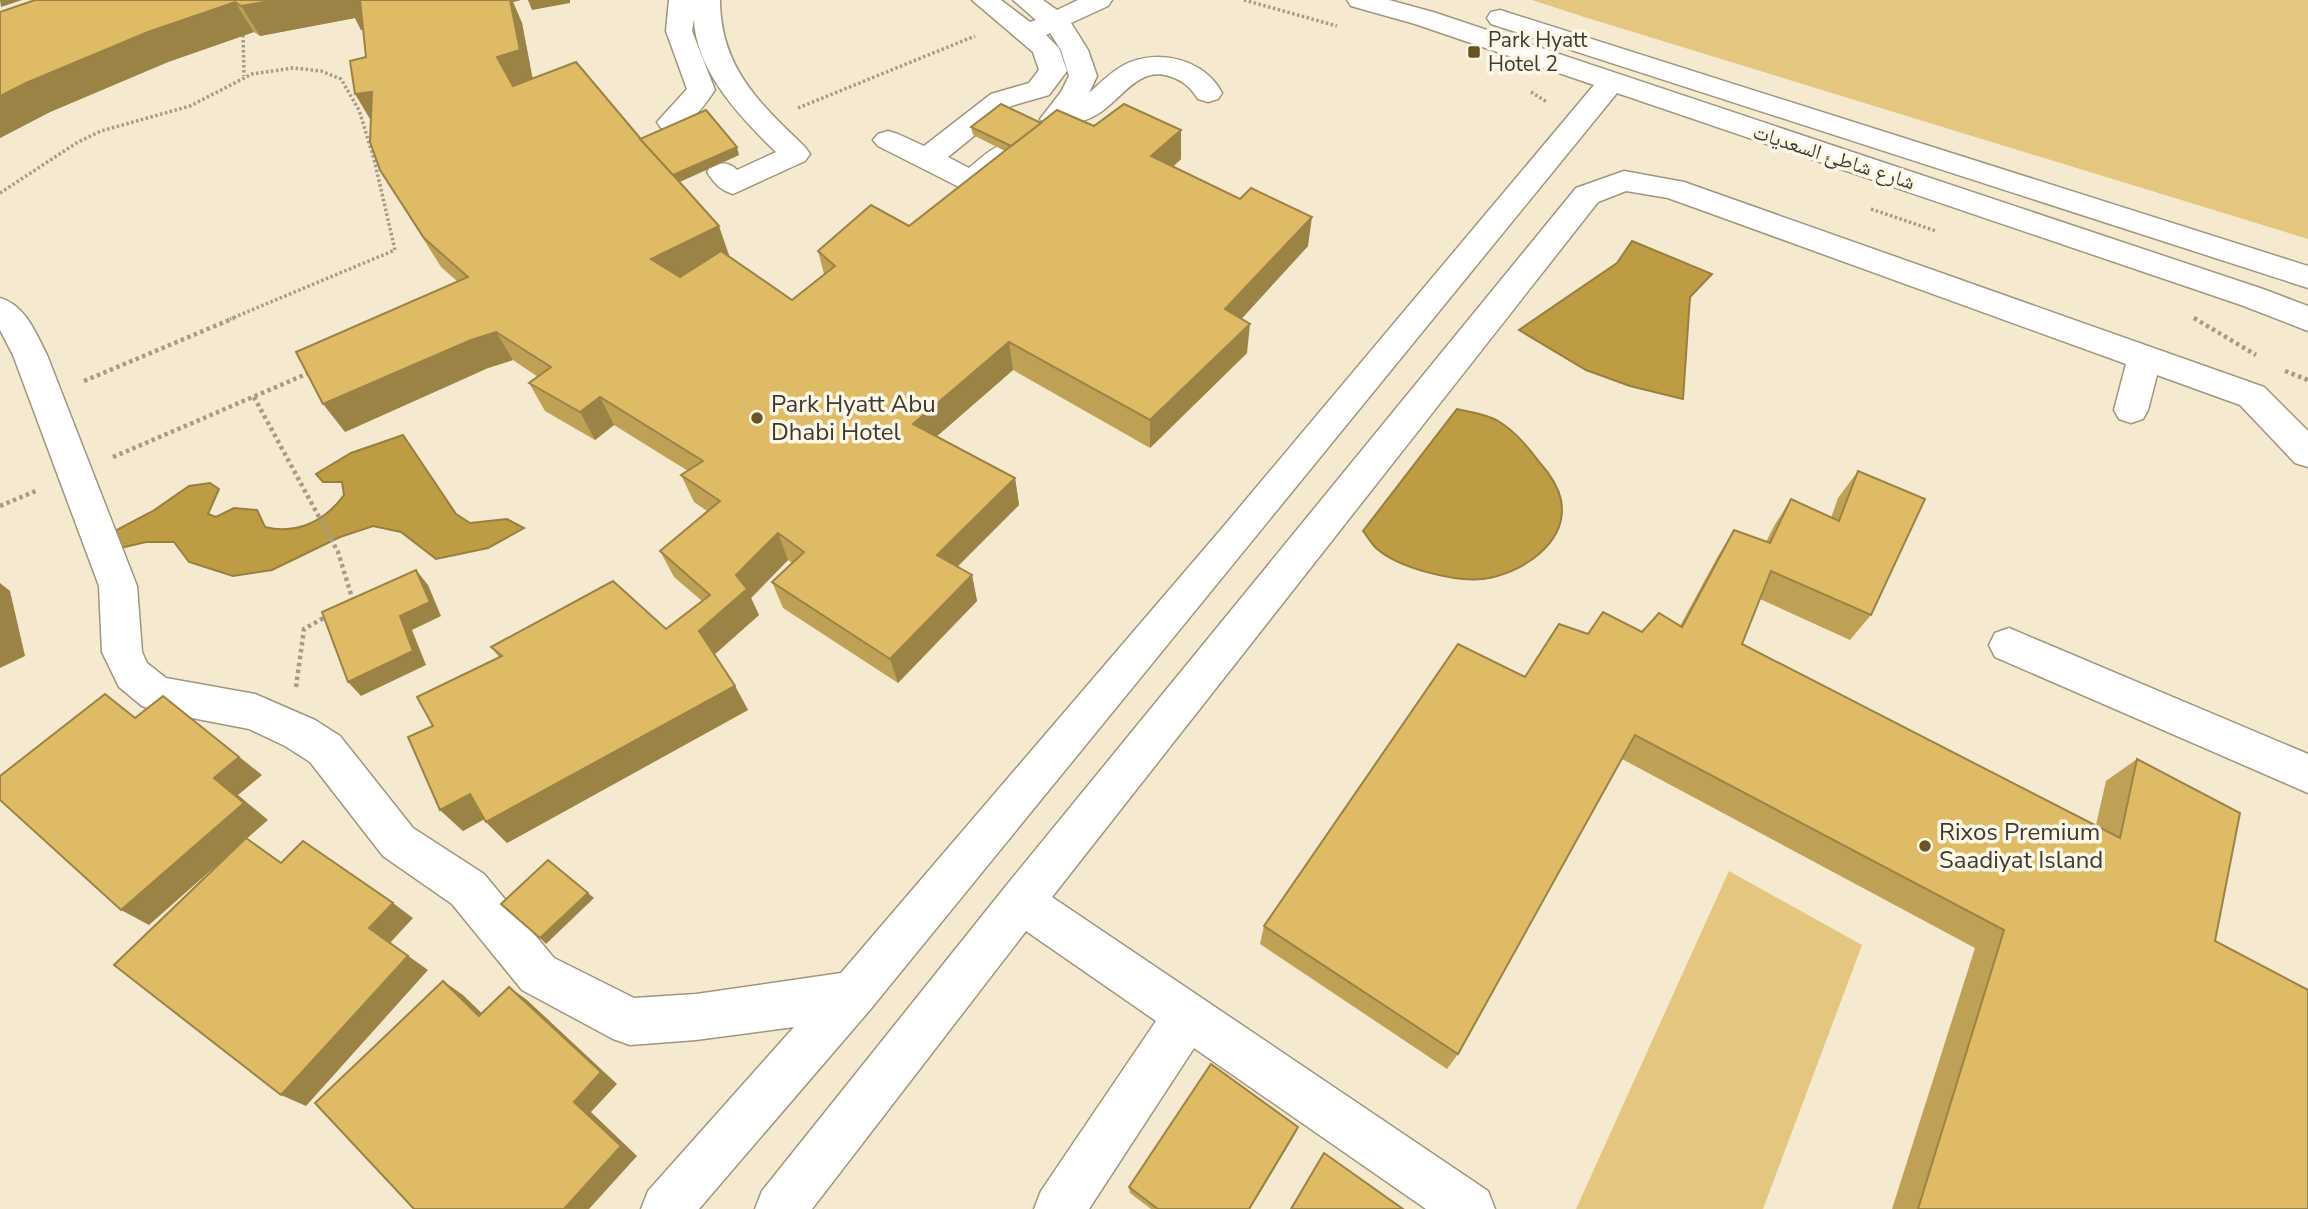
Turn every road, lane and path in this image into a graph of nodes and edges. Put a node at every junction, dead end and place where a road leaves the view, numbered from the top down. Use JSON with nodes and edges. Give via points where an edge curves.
{"nodes":[{"id":1,"x":656,"y":0,"type":"edge"},
{"id":2,"x":682,"y":0,"type":"edge"},
{"id":3,"x":707,"y":0,"type":"edge"},
{"id":4,"x":1099,"y":0,"type":"edge"},
{"id":5,"x":1360,"y":0,"type":"edge"},
{"id":6,"x":1444,"y":0,"type":"edge"},
{"id":7,"x":1012,"y":11,"type":"edge"},
{"id":8,"x":1056,"y":21,"type":"junction"},
{"id":9,"x":679,"y":31,"type":"junction"},
{"id":10,"x":243,"y":35,"type":"edge"},
{"id":11,"x":244,"y":76,"type":"junction"},
{"id":12,"x":1610,"y":83,"type":"junction"},
{"id":13,"x":1208,"y":93,"type":"dead end"},
{"id":14,"x":671,"y":122,"type":"edge"},
{"id":15,"x":764,"y":122,"type":"junction"},
{"id":16,"x":888,"y":140,"type":"dead end"},
{"id":17,"x":1008,"y":152,"type":"edge"},
{"id":18,"x":928,"y":159,"type":"junction"},
{"id":19,"x":722,"y":172,"type":"dead end"},
{"id":20,"x":0,"y":193,"type":"edge"},
{"id":21,"x":2308,"y":277,"type":"edge"},
{"id":22,"x":0,"y":309,"type":"edge"},
{"id":23,"x":2308,"y":319,"type":"edge"},
{"id":24,"x":2144,"y":358,"type":"junction"},
{"id":25,"x":315,"y":370,"type":"edge"},
{"id":26,"x":47,"y":397,"type":"junction"},
{"id":27,"x":254,"y":397,"type":"junction"},
{"id":28,"x":2131,"y":410,"type":"dead end"},
{"id":29,"x":2308,"y":453,"type":"edge"},
{"id":30,"x":76,"y":473,"type":"junction"},
{"id":31,"x":0,"y":506,"type":"edge"},
{"id":32,"x":341,"y":608,"type":"edge"},
{"id":33,"x":328,"y":615,"type":"edge"},
{"id":34,"x":2009,"y":645,"type":"dead end"},
{"id":35,"x":286,"y":727,"type":"junction"},
{"id":36,"x":2308,"y":774,"type":"edge"},
{"id":37,"x":1021,"y":902,"type":"junction"},
{"id":38,"x":853,"y":995,"type":"junction"},
{"id":39,"x":1188,"y":1016,"type":"junction"},
{"id":40,"x":666,"y":1209,"type":"edge"},
{"id":41,"x":780,"y":1209,"type":"edge"},
{"id":42,"x":1059,"y":1209,"type":"edge"},
{"id":43,"x":1471,"y":1209,"type":"edge"}],
"edges":[{"from":1,"to":9,"type":"street"},
{"from":2,"to":9,"type":"street"},
{"from":3,"to":15,"type":"street","via":[[707,36],[721,67]]},
{"from":4,"to":8,"type":"street"},
{"from":5,"to":12,"type":"street","name":"شارع شاطئ السعديات"},
{"from":6,"to":21,"type":"street","name":"شارع شاطئ السعديات"},
{"from":7,"to":8,"type":"street"},
{"from":7,"to":15,"type":"path"},
{"from":7,"to":18,"type":"street","via":[[1045,48],[1053,71],[1040,89],[1002,100]]},
{"from":8,"to":13,"type":"street","via":[[1075,46],[1083,76],[1048,123],[1088,109],[1137,68],[1172,66],[1204,82]]},
{"from":9,"to":14,"type":"street","via":[[701,90]]},
{"from":10,"to":11,"type":"path"},
{"from":11,"to":20,"type":"path","via":[[194,105],[90,136]]},
{"from":11,"to":26,"type":"path","via":[[295,68],[341,79],[358,102],[395,250]]},
{"from":12,"to":23,"type":"street","name":"شارع شاطئ السعديات"},
{"from":12,"to":38,"type":"street"},
{"from":15,"to":19,"type":"street","via":[[795,154],[733,184]]},
{"from":16,"to":18,"type":"street"},
{"from":17,"to":18,"type":"street","via":[[972,181]]},
{"from":22,"to":26,"type":"street","via":[[16,327]]},
{"from":24,"to":28,"type":"street"},
{"from":24,"to":29,"type":"street","via":[[2252,396]]},
{"from":24,"to":37,"type":"street","via":[[1672,189],[1624,181],[1587,195]]},
{"from":25,"to":27,"type":"path"},
{"from":26,"to":30,"type":"street"},
{"from":27,"to":30,"type":"path"},
{"from":27,"to":32,"type":"path","via":[[338,552],[353,601]]},
{"from":30,"to":31,"type":"path"},
{"from":30,"to":35,"type":"street","via":[[118,586],[122,652],[132,675],[156,694],[254,712]]},
{"from":33,"to":35,"type":"path","via":[[304,629],[301,666]]},
{"from":34,"to":36,"type":"street"},
{"from":35,"to":38,"type":"street","via":[[325,749],[398,842],[468,889],[538,974],[629,1022]]},
{"from":37,"to":39,"type":"street"},
{"from":37,"to":41,"type":"street"},
{"from":38,"to":40,"type":"street"},
{"from":39,"to":42,"type":"street"},
{"from":39,"to":43,"type":"street"}]}
